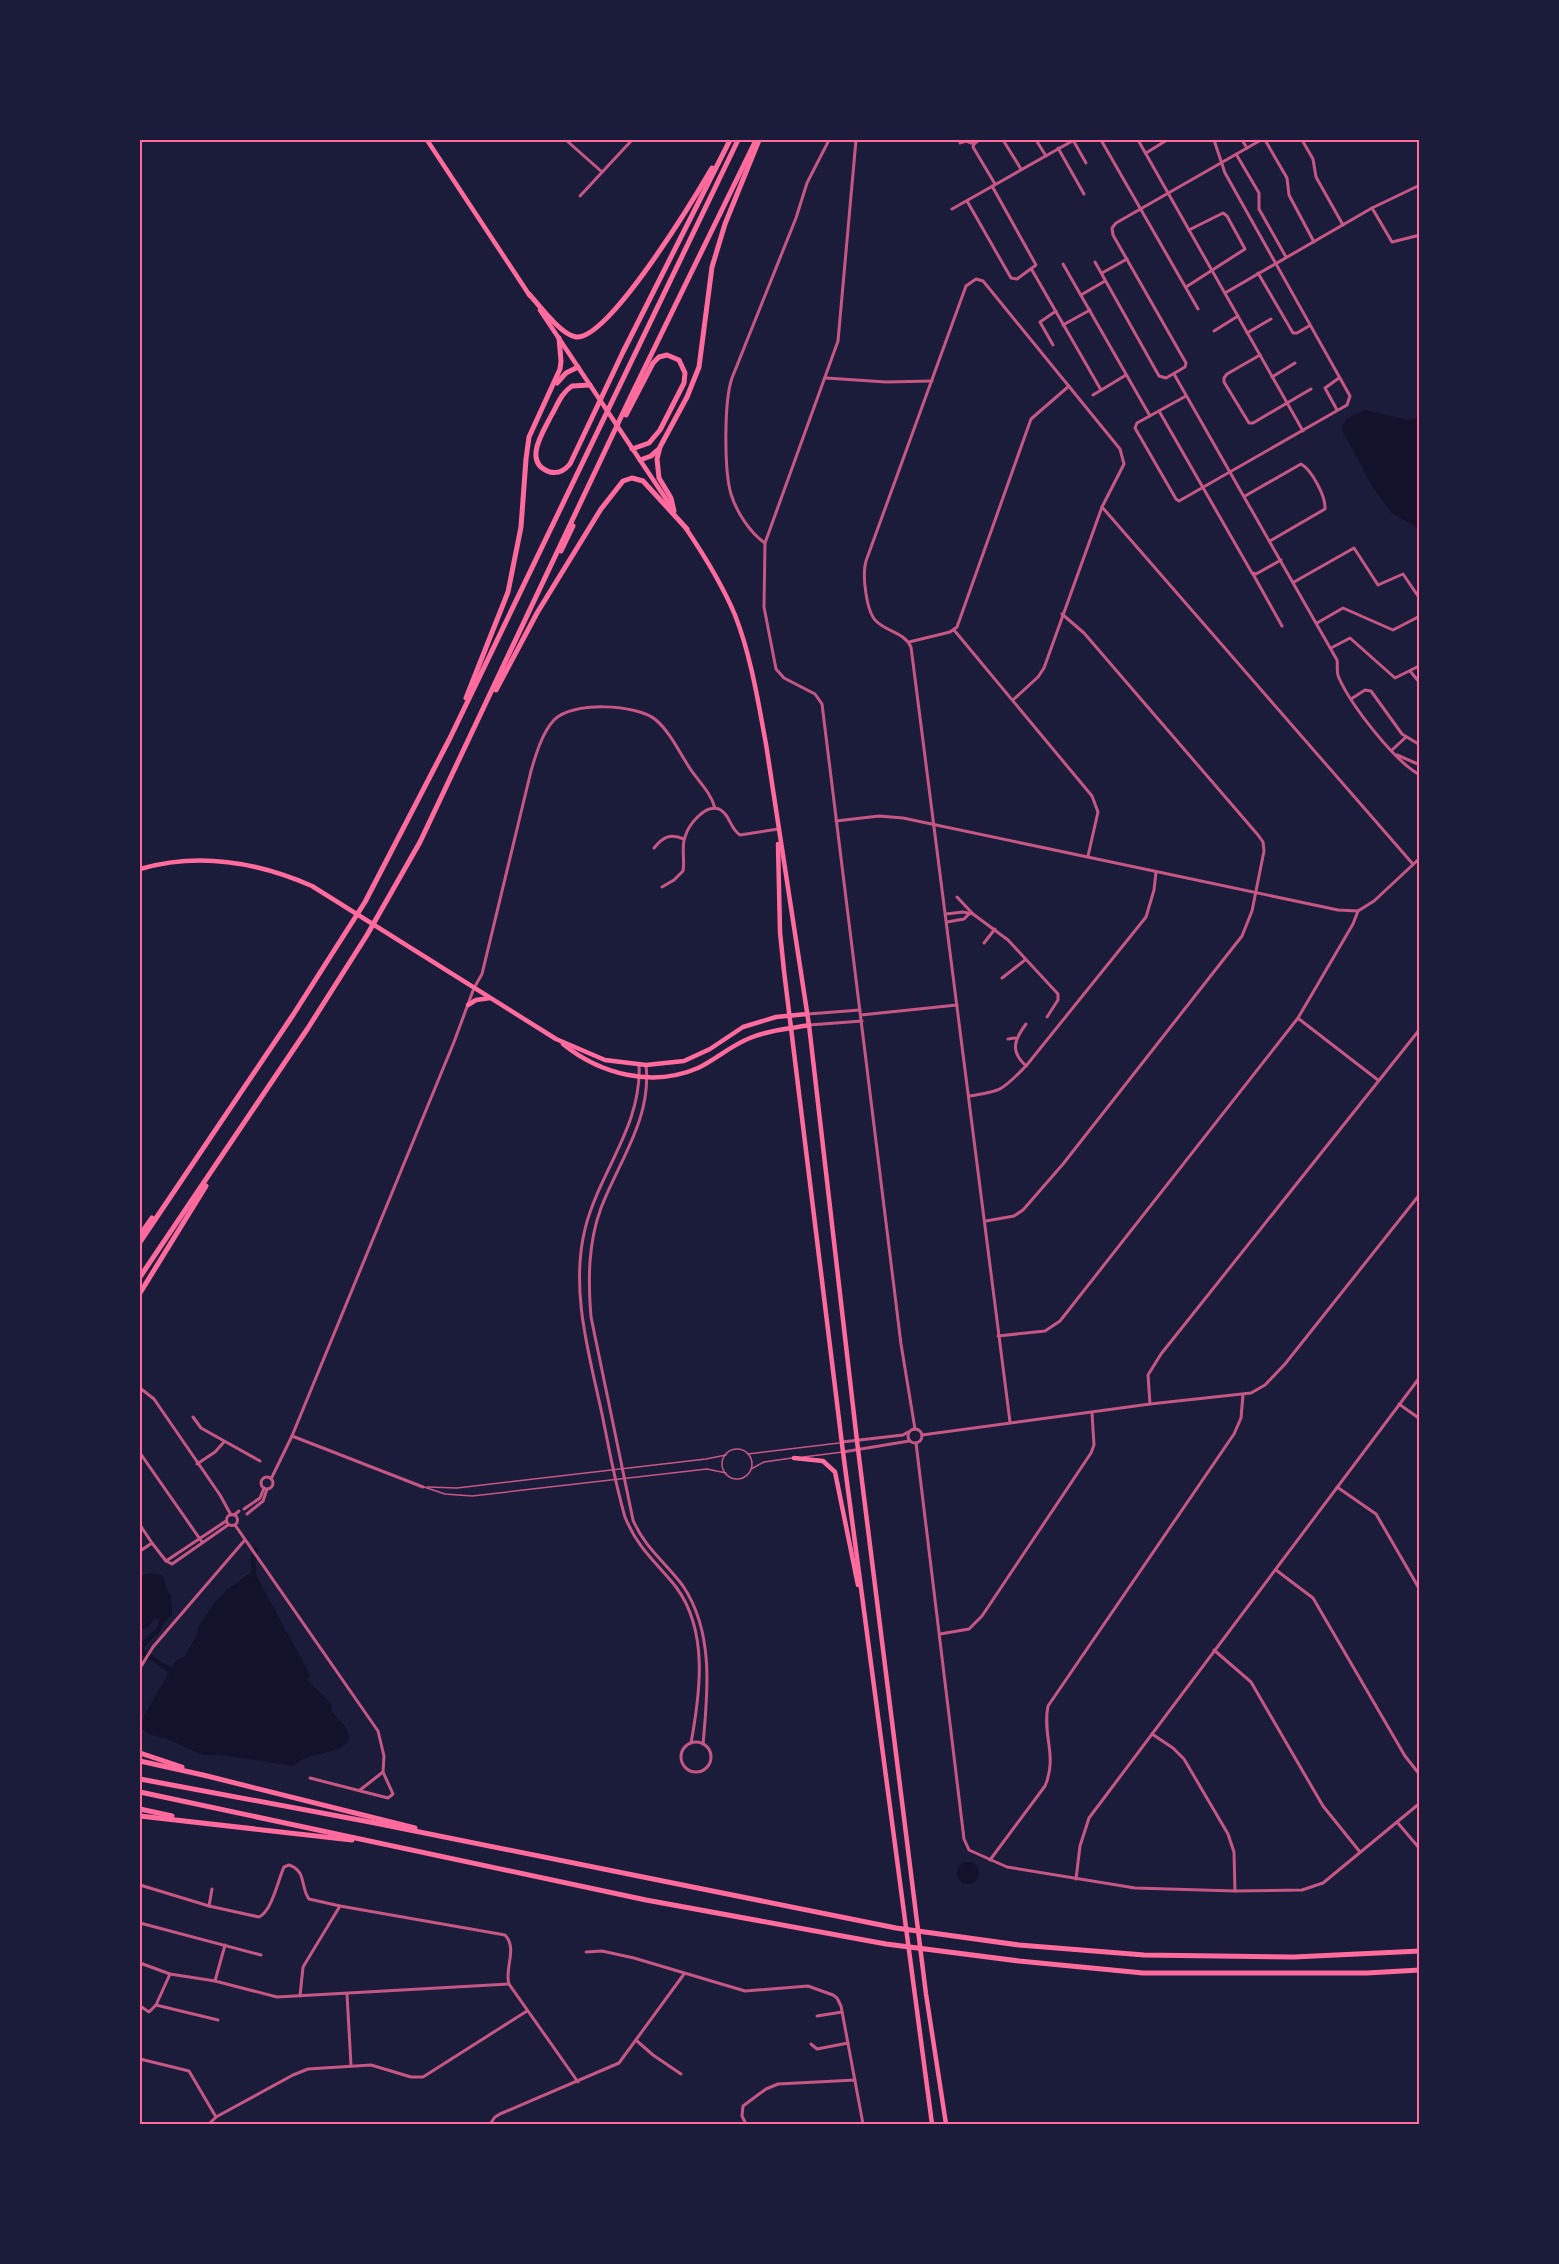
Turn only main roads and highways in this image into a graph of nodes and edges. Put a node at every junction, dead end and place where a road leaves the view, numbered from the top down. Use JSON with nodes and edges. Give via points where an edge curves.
{"nodes":[{"id":1,"x":427,"y":140,"type":"edge"},
{"id":2,"x":729,"y":140,"type":"edge"},
{"id":3,"x":738,"y":140,"type":"edge"},
{"id":4,"x":757,"y":140,"type":"edge"},
{"id":5,"x":529,"y":294,"type":"junction"},
{"id":6,"x":559,"y":338,"type":"junction"},
{"id":7,"x":578,"y":367,"type":"junction"},
{"id":8,"x":590,"y":385,"type":"junction"},
{"id":9,"x":545,"y":402,"type":"junction"},
{"id":10,"x":631,"y":447,"type":"junction"},
{"id":11,"x":660,"y":447,"type":"junction"},
{"id":12,"x":640,"y":460,"type":"junction"},
{"id":13,"x":674,"y":511,"type":"junction"},
{"id":14,"x":687,"y":529,"type":"junction"},
{"id":15,"x":547,"y":572,"type":"junction"},
{"id":16,"x":450,"y":738,"type":"junction"},
{"id":17,"x":466,"y":748,"type":"junction"},
{"id":18,"x":778,"y":829,"type":"junction"},
{"id":19,"x":140,"y":868,"type":"edge"},
{"id":20,"x":490,"y":998,"type":"junction"},
{"id":21,"x":468,"y":1005,"type":"road end"},
{"id":22,"x":807,"y":1014,"type":"junction"},
{"id":23,"x":789,"y":1015,"type":"junction"},
{"id":24,"x":809,"y":1025,"type":"junction"},
{"id":25,"x":791,"y":1029,"type":"junction"},
{"id":26,"x":556,"y":1038,"type":"junction"},
{"id":27,"x":231,"y":1107,"type":"junction"},
{"id":28,"x":246,"y":1121,"type":"junction"},
{"id":29,"x":140,"y":1235,"type":"edge"},
{"id":30,"x":140,"y":1242,"type":"edge"},
{"id":31,"x":140,"y":1276,"type":"edge"},
{"id":32,"x":140,"y":1293,"type":"edge"},
{"id":33,"x":794,"y":1458,"type":"road end"},
{"id":34,"x":867,"y":1632,"type":"junction"},
{"id":35,"x":140,"y":1753,"type":"edge"},
{"id":36,"x":140,"y":1761,"type":"edge"},
{"id":37,"x":203,"y":1775,"type":"junction"},
{"id":38,"x":140,"y":1779,"type":"edge"},
{"id":39,"x":140,"y":1792,"type":"edge"},
{"id":40,"x":140,"y":1809,"type":"edge"},
{"id":41,"x":140,"y":1816,"type":"edge"},
{"id":42,"x":209,"y":1822,"type":"junction"},
{"id":43,"x":381,"y":1843,"type":"junction"},
{"id":44,"x":501,"y":1849,"type":"junction"},
{"id":45,"x":1419,"y":1951,"type":"edge"},
{"id":46,"x":1419,"y":1970,"type":"edge"},
{"id":47,"x":931,"y":2124,"type":"edge"},
{"id":48,"x":946,"y":2124,"type":"edge"}],
"edges":[{"from":1,"to":5,"type":"main road"},
{"from":2,"to":5,"type":"highway","via":[[681,221],[596,329],[585,336],[572,336]]},
{"from":2,"to":8,"type":"highway","via":[[570,464],[559,472],[543,468],[536,456],[537,445],[564,393],[572,386]]},
{"from":3,"to":16,"type":"highway"},
{"from":4,"to":11,"type":"highway","via":[[712,267],[699,367]]},
{"from":4,"to":15,"type":"highway"},
{"from":5,"to":6,"type":"main road"},
{"from":6,"to":7,"type":"main road"},
{"from":6,"to":9,"type":"highway","via":[[560,369]]},
{"from":7,"to":8,"type":"main road"},
{"from":7,"to":9,"type":"highway","via":[[563,376]]},
{"from":8,"to":10,"type":"main road"},
{"from":9,"to":16,"type":"highway","via":[[527,446],[521,527],[508,592]]},
{"from":10,"to":12,"type":"main road"},
{"from":10,"to":15,"type":"highway","via":[[653,440],[684,383],[684,368],[676,357],[659,357],[647,372]]},
{"from":11,"to":12,"type":"highway"},
{"from":11,"to":13,"type":"highway","via":[[657,472]]},
{"from":12,"to":13,"type":"main road"},
{"from":13,"to":14,"type":"main road"},
{"from":14,"to":17,"type":"highway","via":[[643,481],[632,478],[619,485],[537,612]]},
{"from":14,"to":18,"type":"main road","via":[[721,585],[742,634],[766,744]]},
{"from":15,"to":17,"type":"highway"},
{"from":16,"to":27,"type":"highway","via":[[351,926]]},
{"from":17,"to":28,"type":"highway","via":[[381,912]]},
{"from":18,"to":22,"type":"main road"},
{"from":18,"to":23,"type":"main road","via":[[780,932]]},
{"from":19,"to":20,"type":"main road","via":[[211,860],[246,864],[288,876],[312,886]]},
{"from":20,"to":21,"type":"main road","via":[[476,999]]},
{"from":20,"to":26,"type":"main road"},
{"from":22,"to":23,"type":"main road"},
{"from":22,"to":24,"type":"main road"},
{"from":23,"to":25,"type":"main road"},
{"from":23,"to":26,"type":"main road","via":[[743,1027],[684,1061],[646,1065],[605,1060]]},
{"from":24,"to":25,"type":"main road"},
{"from":24,"to":48,"type":"main road","via":[[857,1441]]},
{"from":25,"to":26,"type":"main road","via":[[748,1038],[687,1072],[647,1077],[615,1072],[589,1062]]},
{"from":25,"to":34,"type":"main road"},
{"from":27,"to":29,"type":"highway"},
{"from":27,"to":30,"type":"highway"},
{"from":28,"to":31,"type":"highway"},
{"from":28,"to":32,"type":"highway"},
{"from":33,"to":34,"type":"main road","via":[[823,1461],[835,1472]]},
{"from":34,"to":47,"type":"main road"},
{"from":35,"to":37,"type":"highway"},
{"from":36,"to":37,"type":"highway"},
{"from":37,"to":44,"type":"highway"},
{"from":38,"to":44,"type":"highway"},
{"from":39,"to":43,"type":"highway"},
{"from":40,"to":42,"type":"highway"},
{"from":41,"to":42,"type":"highway"},
{"from":42,"to":43,"type":"highway"},
{"from":43,"to":46,"type":"highway","via":[[646,1900],[886,1944],[1019,1961],[1143,1973]]},
{"from":44,"to":45,"type":"highway","via":[[896,1928],[1019,1945],[1144,1955],[1294,1958]]}]}
